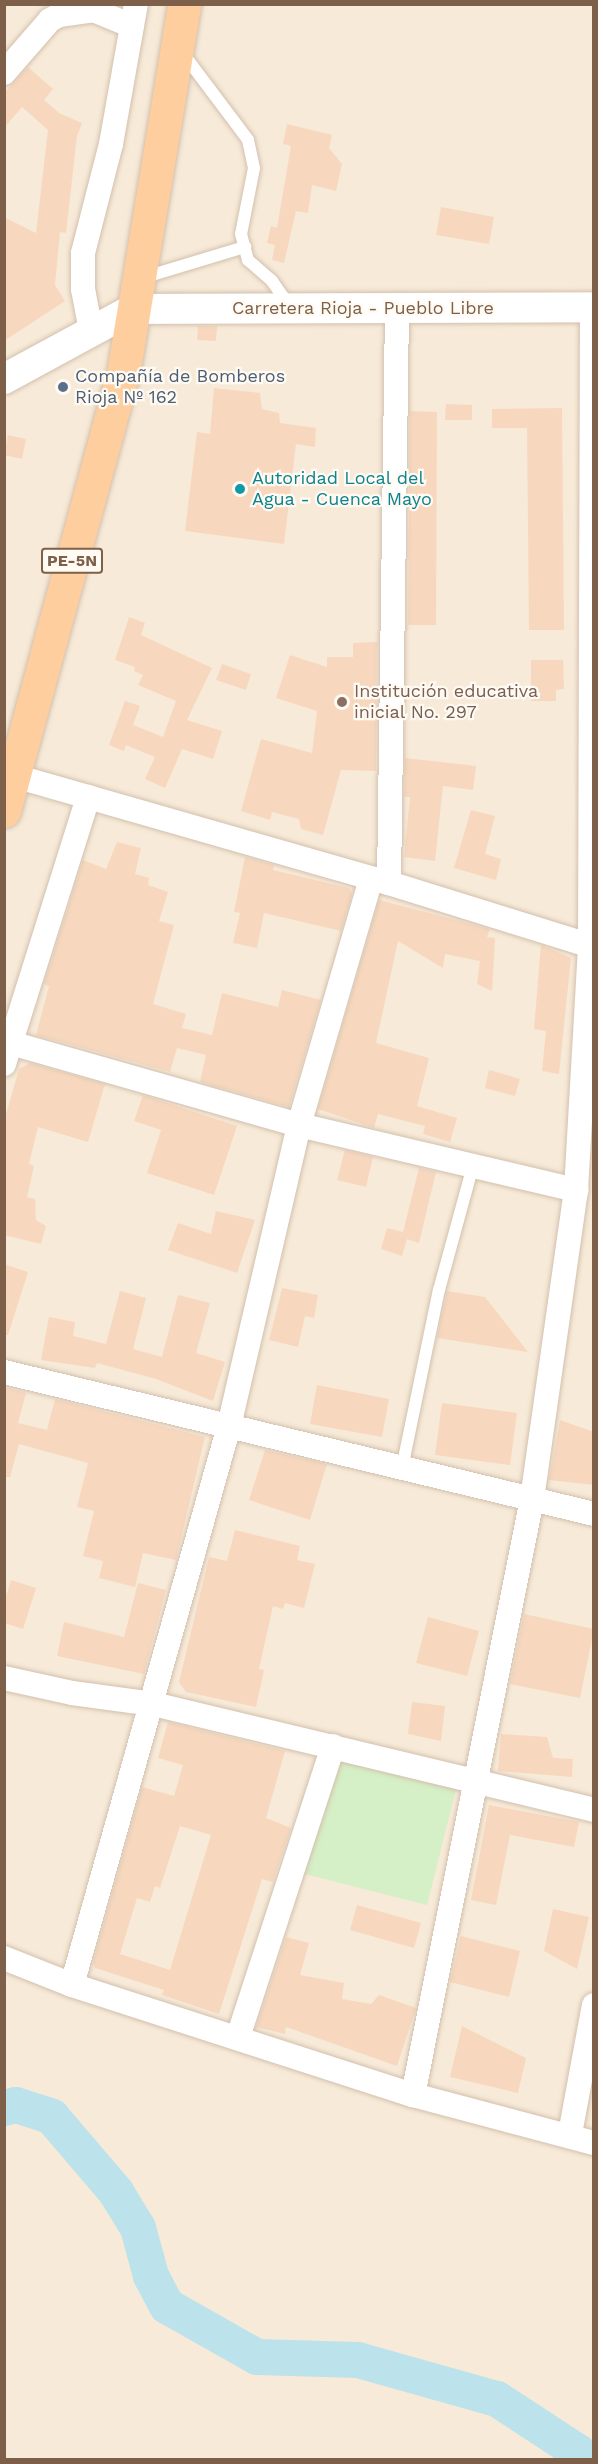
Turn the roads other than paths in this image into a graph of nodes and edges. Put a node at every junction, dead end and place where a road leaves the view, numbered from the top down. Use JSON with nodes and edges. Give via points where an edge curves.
{"nodes":[{"id":1,"x":184,"y":4,"type":"edge"},
{"id":2,"x":134,"y":15,"type":"edge"},
{"id":3,"x":177,"y":47,"type":"junction"},
{"id":4,"x":4,"y":73,"type":"edge"},
{"id":5,"x":244,"y":247,"type":"junction"},
{"id":6,"x":136,"y":294,"type":"junction"},
{"id":7,"x":290,"y":307,"type":"junction"},
{"id":8,"x":593,"y":307,"type":"edge"},
{"id":9,"x":397,"y":309,"type":"junction"},
{"id":10,"x":91,"y":330,"type":"junction"},
{"id":11,"x":4,"y":379,"type":"edge"},
{"id":12,"x":15,"y":776,"type":"junction"},
{"id":13,"x":88,"y":797,"type":"junction"},
{"id":14,"x":4,"y":811,"type":"edge"},
{"id":15,"x":380,"y":880,"type":"junction"},
{"id":16,"x":592,"y":946,"type":"edge"},
{"id":17,"x":7,"y":1049,"type":"edge"},
{"id":18,"x":299,"y":1125,"type":"junction"},
{"id":19,"x":473,"y":1166,"type":"junction"},
{"id":20,"x":576,"y":1190,"type":"junction"},
{"id":21,"x":4,"y":1372,"type":"edge"},
{"id":22,"x":229,"y":1426,"type":"junction"},
{"id":23,"x":402,"y":1468,"type":"junction"},
{"id":24,"x":532,"y":1499,"type":"junction"},
{"id":25,"x":594,"y":1514,"type":"edge"},
{"id":26,"x":4,"y":1678,"type":"edge"},
{"id":27,"x":153,"y":1704,"type":"junction"},
{"id":28,"x":333,"y":1746,"type":"junction"},
{"id":29,"x":477,"y":1780,"type":"junction"},
{"id":30,"x":594,"y":1810,"type":"edge"},
{"id":31,"x":4,"y":1958,"type":"edge"},
{"id":32,"x":72,"y":1985,"type":"junction"},
{"id":33,"x":594,"y":2005,"type":"edge"},
{"id":34,"x":238,"y":2037,"type":"junction"},
{"id":35,"x":413,"y":2095,"type":"junction"},
{"id":36,"x":570,"y":2134,"type":"junction"},
{"id":37,"x":594,"y":2143,"type":"edge"}],
"edges":[{"from":1,"to":3,"type":"highway","number":"PE-5N"},
{"from":2,"to":4,"type":"street","via":[[93,10],[59,15],[50,20]]},
{"from":2,"to":10,"type":"street","via":[[111,144],[83,253],[83,289]]},
{"from":3,"to":5,"type":"lane","via":[[248,140],[254,168],[241,234]]},
{"from":3,"to":6,"type":"highway","number":"PE-5N"},
{"from":5,"to":6,"type":"lane"},
{"from":5,"to":7,"type":"lane","via":[[248,260],[272,281]]},
{"from":6,"to":7,"type":"street","name":"Carretera Rioja - Pueblo Libre"},
{"from":6,"to":10,"type":"street"},
{"from":6,"to":12,"type":"highway","number":"PE-5N","via":[[123,374]]},
{"from":7,"to":9,"type":"street","name":"Carretera Rioja - Pueblo Libre"},
{"from":8,"to":9,"type":"street","name":"Carretera Rioja - Pueblo Libre"},
{"from":8,"to":16,"type":"street"},
{"from":9,"to":15,"type":"street"},
{"from":10,"to":11,"type":"street"},
{"from":12,"to":13,"type":"street"},
{"from":12,"to":14,"type":"highway","number":"PE-5N"},
{"from":13,"to":15,"type":"street"},
{"from":13,"to":17,"type":"street"},
{"from":15,"to":16,"type":"street"},
{"from":15,"to":18,"type":"street"},
{"from":16,"to":20,"type":"street"},
{"from":17,"to":18,"type":"street"},
{"from":18,"to":19,"type":"street"},
{"from":18,"to":22,"type":"street"},
{"from":19,"to":20,"type":"street"},
{"from":19,"to":23,"type":"lane","via":[[439,1290]]},
{"from":20,"to":24,"type":"street"},
{"from":21,"to":22,"type":"street"},
{"from":22,"to":23,"type":"street"},
{"from":22,"to":27,"type":"street"},
{"from":23,"to":24,"type":"street"},
{"from":24,"to":25,"type":"street"},
{"from":24,"to":29,"type":"street"},
{"from":26,"to":27,"type":"street","via":[[72,1693]]},
{"from":27,"to":28,"type":"street"},
{"from":27,"to":32,"type":"street"},
{"from":28,"to":29,"type":"street"},
{"from":28,"to":34,"type":"street"},
{"from":29,"to":30,"type":"street"},
{"from":29,"to":35,"type":"street"},
{"from":31,"to":32,"type":"street"},
{"from":32,"to":34,"type":"street"},
{"from":33,"to":36,"type":"street"},
{"from":34,"to":35,"type":"street"},
{"from":35,"to":36,"type":"street"},
{"from":36,"to":37,"type":"street"}]}
